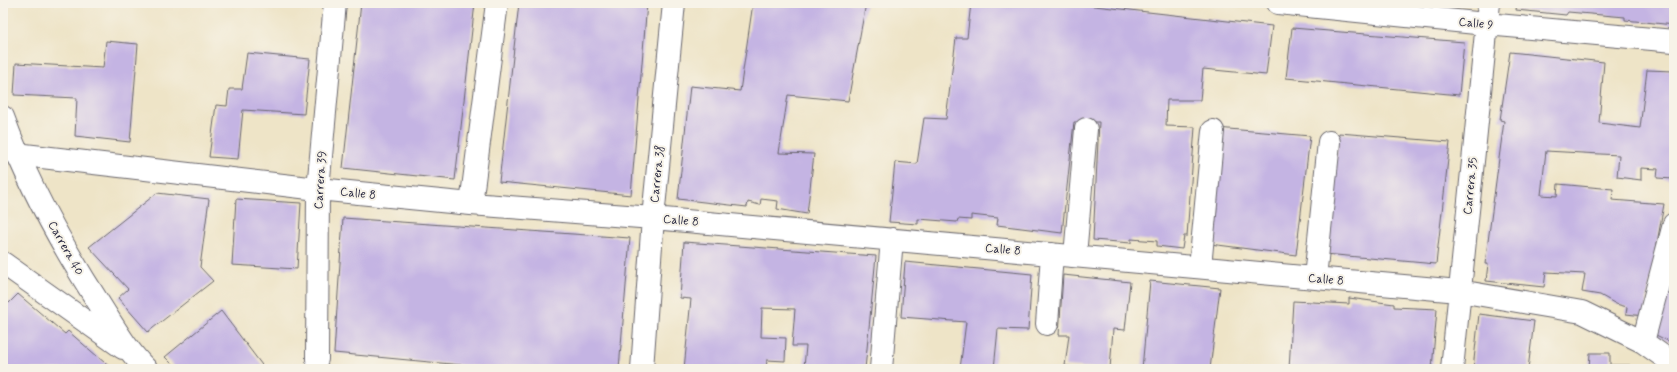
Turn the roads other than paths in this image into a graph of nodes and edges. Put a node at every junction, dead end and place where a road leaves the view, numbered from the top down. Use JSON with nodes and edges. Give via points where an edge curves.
{"nodes":[{"id":1,"x":336,"y":3,"type":"edge"},
{"id":2,"x":497,"y":3,"type":"edge"},
{"id":3,"x":674,"y":3,"type":"edge"},
{"id":4,"x":1278,"y":3,"type":"edge"},
{"id":5,"x":1489,"y":3,"type":"edge"},
{"id":6,"x":1486,"y":24,"type":"junction"},
{"id":7,"x":1674,"y":41,"type":"edge"},
{"id":8,"x":3,"y":118,"type":"edge"},
{"id":9,"x":1086,"y":129,"type":"dead end"},
{"id":10,"x":1213,"y":131,"type":"dead end"},
{"id":11,"x":1328,"y":142,"type":"dead end"},
{"id":12,"x":16,"y":154,"type":"junction"},
{"id":13,"x":318,"y":189,"type":"junction"},
{"id":14,"x":471,"y":204,"type":"junction"},
{"id":15,"x":653,"y":218,"type":"junction"},
{"id":16,"x":1674,"y":224,"type":"edge"},
{"id":17,"x":892,"y":239,"type":"junction"},
{"id":18,"x":1052,"y":254,"type":"junction"},
{"id":19,"x":1075,"y":256,"type":"junction"},
{"id":20,"x":3,"y":264,"type":"edge"},
{"id":21,"x":1200,"y":267,"type":"junction"},
{"id":22,"x":1315,"y":278,"type":"junction"},
{"id":23,"x":1459,"y":291,"type":"junction"},
{"id":24,"x":1047,"y":324,"type":"dead end"},
{"id":25,"x":1643,"y":342,"type":"junction"},
{"id":26,"x":317,"y":358,"type":"dead end"},
{"id":27,"x":139,"y":362,"type":"edge"},
{"id":28,"x":1674,"y":364,"type":"edge"},
{"id":29,"x":642,"y":369,"type":"edge"},
{"id":30,"x":881,"y":369,"type":"edge"},
{"id":31,"x":1452,"y":369,"type":"edge"}],
"edges":[{"from":1,"to":13,"type":"street","name":"Carrera 39"},
{"from":2,"to":14,"type":"street"},
{"from":3,"to":15,"type":"street","name":"Carrera 38"},
{"from":4,"to":6,"type":"street","name":"Calle 9"},
{"from":5,"to":6,"type":"street","name":"Carrera 35"},
{"from":6,"to":7,"type":"street","name":"Calle 9"},
{"from":6,"to":23,"type":"street","name":"Carrera 35"},
{"from":8,"to":12,"type":"street","name":"Carrera 40"},
{"from":9,"to":19,"type":"street"},
{"from":10,"to":21,"type":"street"},
{"from":11,"to":22,"type":"street"},
{"from":12,"to":13,"type":"street","name":"Calle 8"},
{"from":12,"to":27,"type":"street","name":"Carrera 40","via":[[73,263]]},
{"from":13,"to":14,"type":"street","name":"Calle 8"},
{"from":13,"to":26,"type":"street","name":"Carrera 39"},
{"from":14,"to":15,"type":"street","name":"Calle 8"},
{"from":15,"to":17,"type":"street","name":"Calle 8"},
{"from":15,"to":29,"type":"street","name":"Carrera 38"},
{"from":16,"to":25,"type":"street"},
{"from":17,"to":18,"type":"street","name":"Calle 8"},
{"from":17,"to":30,"type":"street"},
{"from":18,"to":19,"type":"street","name":"Calle 8"},
{"from":18,"to":24,"type":"street"},
{"from":19,"to":21,"type":"street","name":"Calle 8"},
{"from":20,"to":27,"type":"street"},
{"from":21,"to":22,"type":"street","name":"Calle 8"},
{"from":22,"to":23,"type":"street","name":"Calle 8"},
{"from":23,"to":25,"type":"street","name":"Calle 8","via":[[1582,312]]},
{"from":23,"to":31,"type":"street","name":"Carrera 35"},
{"from":25,"to":28,"type":"street","name":"Calle 8"}]}
